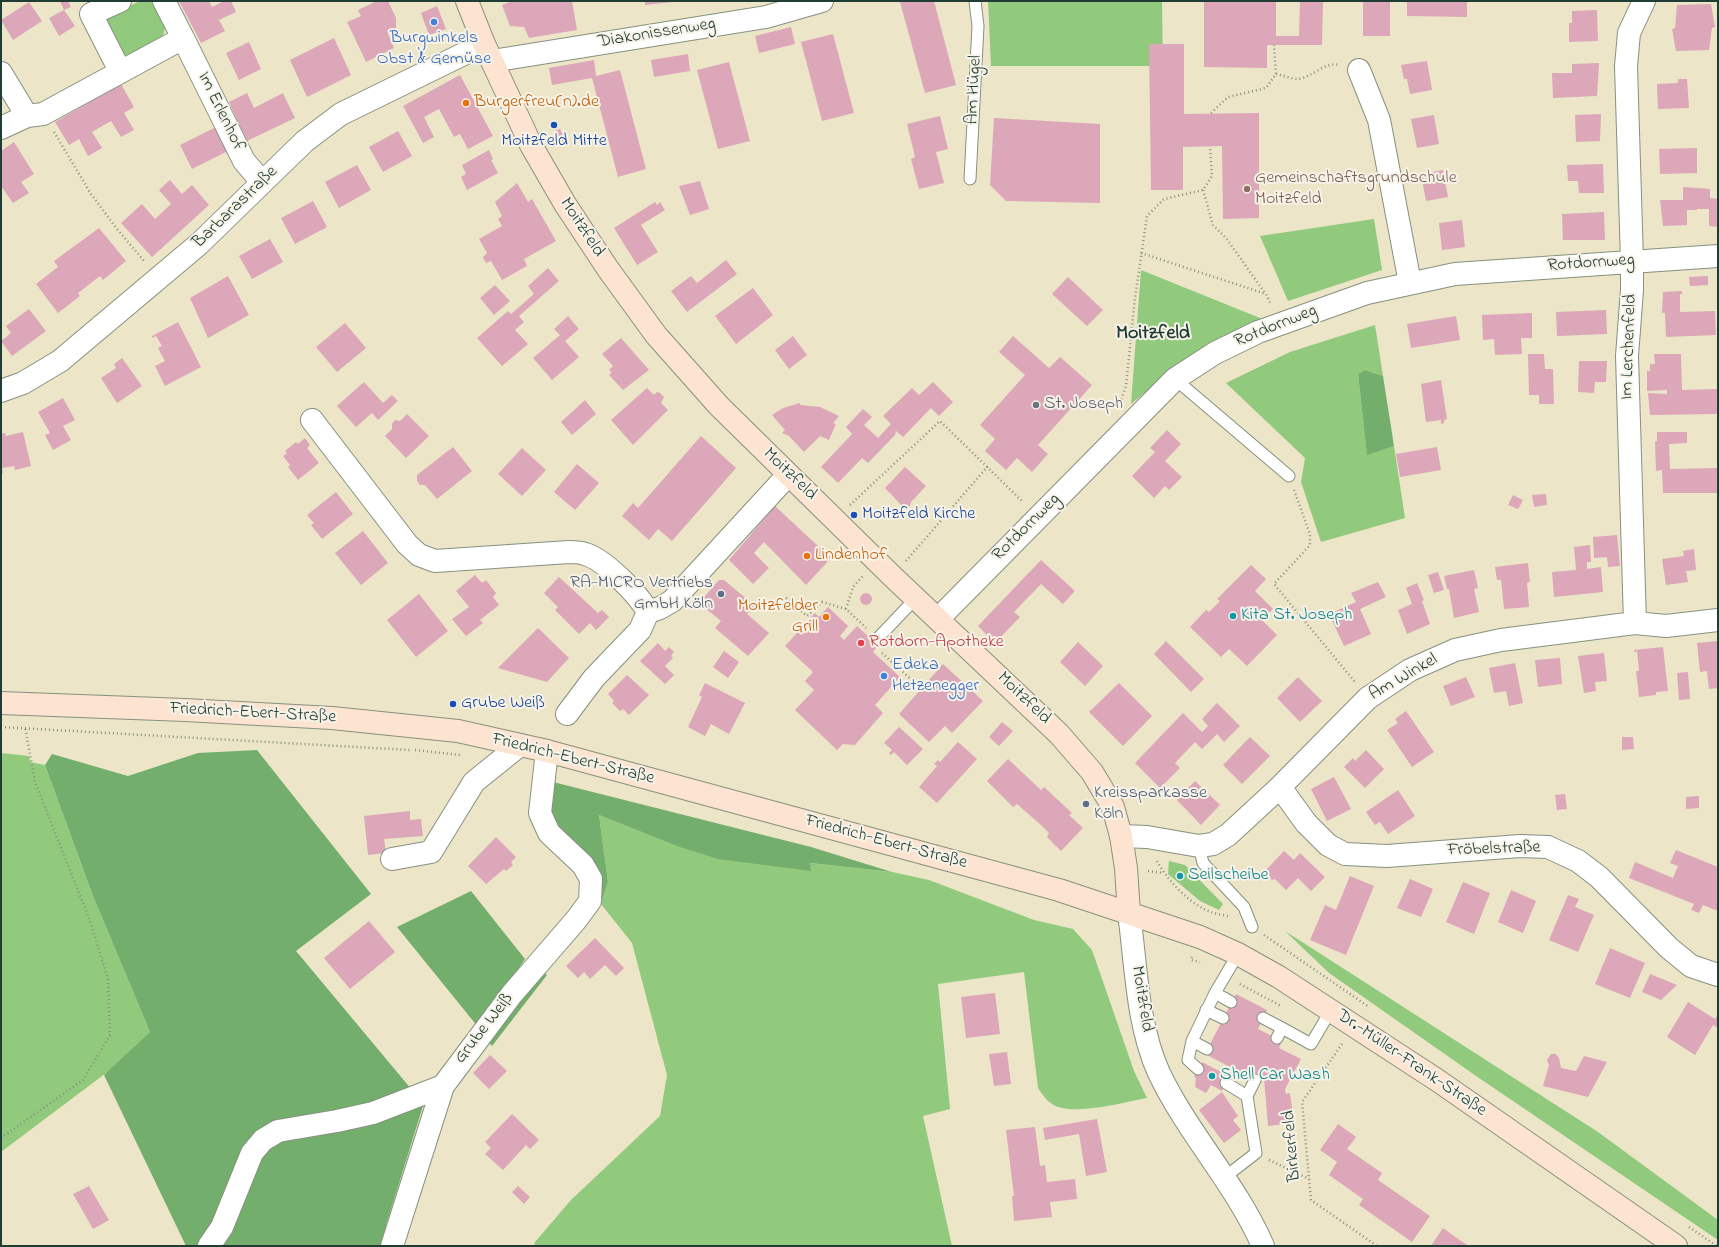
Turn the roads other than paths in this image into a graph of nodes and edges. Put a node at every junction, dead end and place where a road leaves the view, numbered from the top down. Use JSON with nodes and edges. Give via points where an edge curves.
{"nodes":[{"id":1,"x":120,"y":1,"type":"edge"},
{"id":2,"x":164,"y":1,"type":"edge"},
{"id":3,"x":467,"y":1,"type":"edge"},
{"id":4,"x":822,"y":1,"type":"edge"},
{"id":5,"x":975,"y":1,"type":"edge"},
{"id":6,"x":1644,"y":1,"type":"edge"},
{"id":7,"x":183,"y":38,"type":"junction"},
{"id":8,"x":488,"y":52,"type":"junction"},
{"id":9,"x":1359,"y":70,"type":"dead end"},
{"id":10,"x":120,"y":71,"type":"junction"},
{"id":11,"x":1,"y":73,"type":"edge"},
{"id":12,"x":35,"y":115,"type":"junction"},
{"id":13,"x":1,"y":128,"type":"edge"},
{"id":14,"x":970,"y":179,"type":"dead end"},
{"id":15,"x":262,"y":182,"type":"junction"},
{"id":16,"x":1718,"y":256,"type":"edge"},
{"id":17,"x":1632,"y":261,"type":"junction"},
{"id":18,"x":1410,"y":283,"type":"junction"},
{"id":19,"x":1175,"y":380,"type":"junction"},
{"id":20,"x":1,"y":392,"type":"edge"},
{"id":21,"x":312,"y":420,"type":"dead end"},
{"id":22,"x":788,"y":474,"type":"junction"},
{"id":23,"x":1289,"y":476,"type":"road end"},
{"id":24,"x":916,"y":598,"type":"junction"},
{"id":25,"x":648,"y":612,"type":"junction"},
{"id":26,"x":938,"y":619,"type":"junction"},
{"id":27,"x":1718,"y":620,"type":"edge"},
{"id":28,"x":1635,"y":624,"type":"junction"},
{"id":29,"x":878,"y":638,"type":"road end"},
{"id":30,"x":1,"y":703,"type":"edge"},
{"id":31,"x":567,"y":714,"type":"dead end"},
{"id":32,"x":520,"y":745,"type":"junction"},
{"id":33,"x":547,"y":751,"type":"junction"},
{"id":34,"x":1280,"y":787,"type":"junction"},
{"id":35,"x":1121,"y":836,"type":"junction"},
{"id":36,"x":1199,"y":846,"type":"junction"},
{"id":37,"x":392,"y":859,"type":"dead end"},
{"id":38,"x":1129,"y":913,"type":"junction"},
{"id":39,"x":1252,"y":927,"type":"dead end"},
{"id":40,"x":1238,"y":954,"type":"junction"},
{"id":41,"x":1718,"y":975,"type":"edge"},
{"id":42,"x":1215,"y":993,"type":"junction"},
{"id":43,"x":1232,"y":1002,"type":"dead end"},
{"id":44,"x":1206,"y":1010,"type":"junction"},
{"id":45,"x":1331,"y":1010,"type":"junction"},
{"id":46,"x":1223,"y":1018,"type":"dead end"},
{"id":47,"x":1263,"y":1018,"type":"dead end"},
{"id":48,"x":1282,"y":1028,"type":"junction"},
{"id":49,"x":1277,"y":1038,"type":"dead end"},
{"id":50,"x":1192,"y":1040,"type":"junction"},
{"id":51,"x":1207,"y":1049,"type":"dead end"},
{"id":52,"x":1198,"y":1069,"type":"dead end"},
{"id":53,"x":1255,"y":1080,"type":"dead end"},
{"id":54,"x":1230,"y":1085,"type":"dead end"},
{"id":55,"x":443,"y":1086,"type":"junction"},
{"id":56,"x":1247,"y":1096,"type":"junction"},
{"id":57,"x":1225,"y":1177,"type":"junction"},
{"id":58,"x":209,"y":1246,"type":"edge"},
{"id":59,"x":392,"y":1246,"type":"edge"},
{"id":60,"x":1263,"y":1246,"type":"edge"},
{"id":61,"x":1676,"y":1246,"type":"edge"}],
"edges":[{"from":1,"to":10,"type":"street","via":[[91,14]]},
{"from":2,"to":7,"type":"street","name":"Im Erlenhof"},
{"from":3,"to":8,"type":"main road","name":"Moitzfeld"},
{"from":4,"to":8,"type":"street","name":"Diakonissenweg","via":[[766,17]]},
{"from":5,"to":14,"type":"lane","name":"Am Hügel","via":[[978,26]]},
{"from":6,"to":17,"type":"street","name":"Im Lerchenfeld","via":[[1629,33],[1626,66]]},
{"from":7,"to":10,"type":"street"},
{"from":7,"to":15,"type":"street","name":"Im Erlenhof","via":[[244,161]]},
{"from":8,"to":15,"type":"street","name":"Barbarastraße","via":[[341,114],[305,141]]},
{"from":8,"to":22,"type":"main road","name":"Moitzfeld","via":[[531,145],[565,204],[608,269],[656,335],[719,406]]},
{"from":9,"to":18,"type":"street","via":[[1379,120]]},
{"from":10,"to":12,"type":"street"},
{"from":11,"to":12,"type":"street"},
{"from":12,"to":13,"type":"street"},
{"from":15,"to":20,"type":"street","name":"Barbarastraße","via":[[199,244],[60,361],[23,384]]},
{"from":16,"to":17,"type":"street","name":"Rotdornweg"},
{"from":17,"to":18,"type":"street","name":"Rotdornweg","via":[[1455,274]]},
{"from":17,"to":28,"type":"street","name":"Im Lerchenfeld","via":[[1627,356]]},
{"from":18,"to":19,"type":"street","name":"Rotdornweg","via":[[1367,293],[1258,332],[1215,353]]},
{"from":19,"to":23,"type":"lane"},
{"from":19,"to":26,"type":"street","name":"Rotdornweg"},
{"from":21,"to":25,"type":"street","via":[[407,544],[419,554],[435,561],[569,552],[585,554],[607,567],[638,598]]},
{"from":22,"to":24,"type":"main road","name":"Moitzfeld"},
{"from":22,"to":25,"type":"street","via":[[672,601]]},
{"from":24,"to":26,"type":"main road","name":"Moitzfeld"},
{"from":24,"to":29,"type":"lane"},
{"from":25,"to":31,"type":"street","via":[[640,630],[594,678]]},
{"from":26,"to":35,"type":"main road","name":"Moitzfeld","via":[[1059,734],[1092,772],[1113,807]]},
{"from":27,"to":28,"type":"street","name":"Am Winkel","via":[[1666,626]]},
{"from":28,"to":34,"type":"street","name":"Am Winkel","via":[[1501,640],[1455,650],[1410,670],[1368,698]]},
{"from":30,"to":32,"type":"main road","name":"Friedrich-Ebert-Straße","via":[[332,718],[458,731]]},
{"from":32,"to":33,"type":"main road","name":"Friedrich-Ebert-Straße"},
{"from":32,"to":37,"type":"street","via":[[474,782],[431,852]]},
{"from":33,"to":38,"type":"main road","name":"Friedrich-Ebert-Straße","via":[[1059,890]]},
{"from":33,"to":55,"type":"street","name":"Grube Weiß","via":[[540,814],[549,833],[583,865],[591,880],[590,901],[512,994]]},
{"from":34,"to":36,"type":"street","name":"Am Winkel","via":[[1228,834],[1213,844]]},
{"from":34,"to":41,"type":"street","name":"Fröbelstraße","via":[[1306,823],[1328,845],[1345,854],[1387,856],[1520,846],[1548,848],[1578,861],[1599,877],[1669,948],[1691,966]]},
{"from":35,"to":36,"type":"street","name":"Am Winkel","via":[[1147,837]]},
{"from":35,"to":38,"type":"main road","name":"Moitzfeld"},
{"from":36,"to":39,"type":"lane","via":[[1203,863],[1244,907]]},
{"from":38,"to":40,"type":"main road","name":"Dr.-Müller-Frank-Straße","via":[[1200,937]]},
{"from":38,"to":57,"type":"street","name":"Moitzfeld","via":[[1142,1021],[1158,1072],[1172,1098]]},
{"from":40,"to":42,"type":"lane"},
{"from":40,"to":45,"type":"main road","name":"Dr.-Müller-Frank-Straße"},
{"from":42,"to":43,"type":"lane"},
{"from":42,"to":44,"type":"lane"},
{"from":44,"to":46,"type":"lane"},
{"from":44,"to":50,"type":"lane"},
{"from":45,"to":48,"type":"lane","via":[[1311,1044]]},
{"from":45,"to":61,"type":"main road","name":"Dr.-Müller-Frank-Straße","via":[[1437,1080]]},
{"from":47,"to":48,"type":"lane"},
{"from":48,"to":49,"type":"lane"},
{"from":50,"to":51,"type":"lane"},
{"from":50,"to":52,"type":"lane","via":[[1188,1060]]},
{"from":53,"to":56,"type":"lane"},
{"from":54,"to":56,"type":"lane"},
{"from":55,"to":58,"type":"street","via":[[373,1113],[278,1131],[263,1140],[252,1153],[222,1227]]},
{"from":55,"to":59,"type":"street","name":"Grube Weiß"},
{"from":56,"to":57,"type":"lane","via":[[1256,1153]]},
{"from":57,"to":60,"type":"street","name":"Moitzfeld","via":[[1256,1228]]}]}
